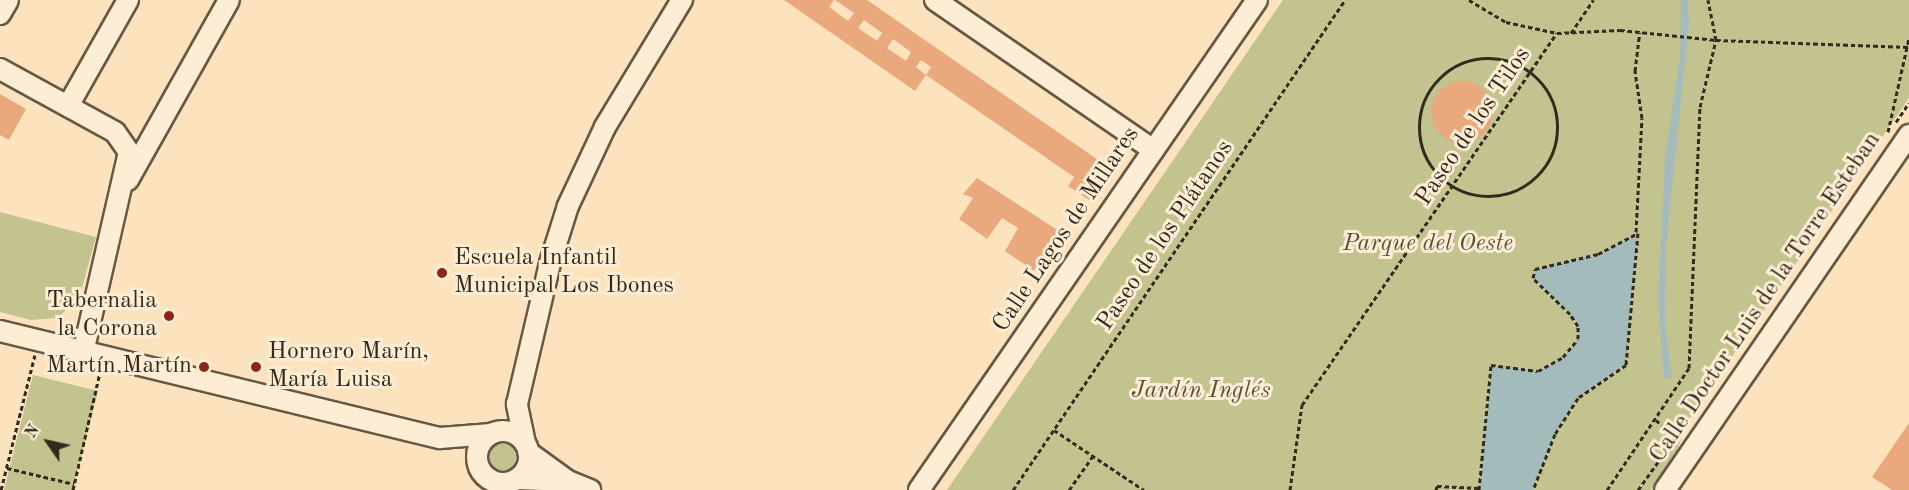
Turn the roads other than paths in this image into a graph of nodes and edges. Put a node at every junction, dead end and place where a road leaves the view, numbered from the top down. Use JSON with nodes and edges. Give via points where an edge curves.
{"nodes":[{"id":1,"x":8,"y":0,"type":"edge"},
{"id":2,"x":128,"y":0,"type":"edge"},
{"id":3,"x":229,"y":0,"type":"edge"},
{"id":4,"x":682,"y":0,"type":"edge"},
{"id":5,"x":935,"y":0,"type":"edge"},
{"id":6,"x":1257,"y":0,"type":"edge"},
{"id":7,"x":0,"y":14,"type":"edge"},
{"id":8,"x":0,"y":69,"type":"edge"},
{"id":9,"x":68,"y":106,"type":"junction"},
{"id":10,"x":1909,"y":135,"type":"edge"},
{"id":11,"x":1153,"y":150,"type":"junction"},
{"id":12,"x":121,"y":189,"type":"junction"},
{"id":13,"x":0,"y":331,"type":"edge"},
{"id":14,"x":83,"y":353,"type":"junction"},
{"id":15,"x":517,"y":404,"type":"junction"},
{"id":16,"x":494,"y":433,"type":"junction"},
{"id":17,"x":440,"y":438,"type":"junction"},
{"id":18,"x":526,"y":447,"type":"junction"},
{"id":19,"x":481,"y":477,"type":"edge"},
{"id":20,"x":567,"y":481,"type":"junction"},
{"id":21,"x":513,"y":483,"type":"edge"},
{"id":22,"x":590,"y":490,"type":"edge"},
{"id":23,"x":919,"y":490,"type":"edge"},
{"id":24,"x":1665,"y":490,"type":"edge"}],
"edges":[{"from":1,"to":7,"type":"street"},
{"from":2,"to":9,"type":"street"},
{"from":3,"to":12,"type":"street","via":[[151,146]]},
{"from":4,"to":15,"type":"street","via":[[605,127],[568,206],[550,263]]},
{"from":5,"to":11,"type":"street"},
{"from":6,"to":11,"type":"street","name":"Calle Lagos de Millares"},
{"from":8,"to":9,"type":"street"},
{"from":9,"to":12,"type":"street","via":[[115,132],[126,144],[129,159]]},
{"from":10,"to":24,"type":"street","name":"Calle Doctor Luis de la Torre Esteban"},
{"from":11,"to":23,"type":"street","name":"Calle Lagos de Millares"},
{"from":12,"to":14,"type":"street"},
{"from":13,"to":14,"type":"street"},
{"from":14,"to":17,"type":"street"},
{"from":15,"to":16,"type":"street"},
{"from":15,"to":18,"type":"street"},
{"from":16,"to":17,"type":"street"},
{"from":16,"to":18,"type":"street","via":[[512,433]]},
{"from":16,"to":19,"type":"street","via":[[480,444]]},
{"from":17,"to":19,"type":"street"},
{"from":18,"to":20,"type":"street"},
{"from":18,"to":21,"type":"street","via":[[527,466]]},
{"from":19,"to":21,"type":"street"},
{"from":20,"to":21,"type":"street"},
{"from":20,"to":22,"type":"street"}]}
